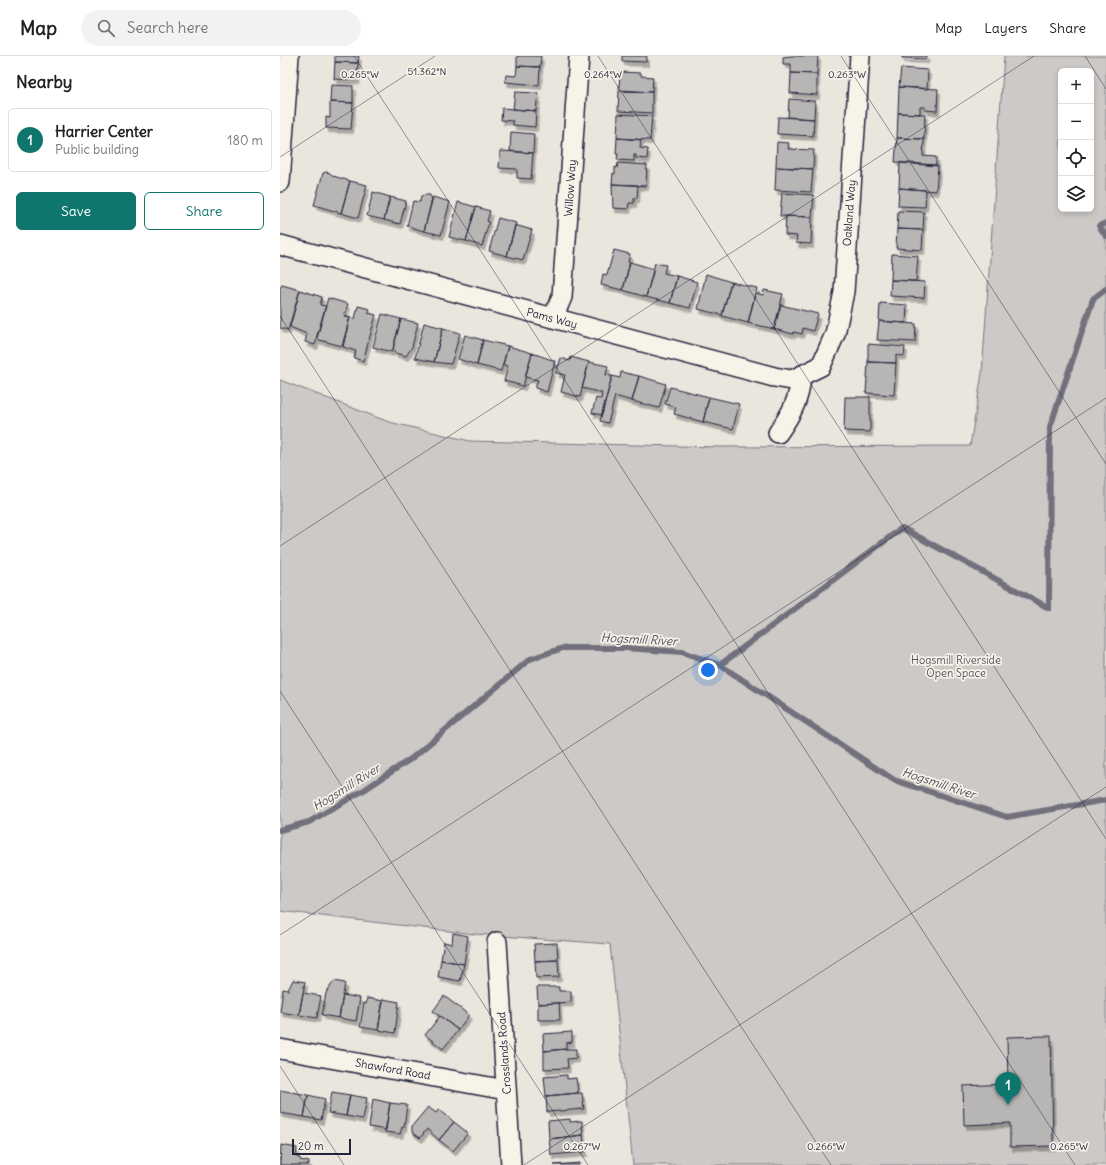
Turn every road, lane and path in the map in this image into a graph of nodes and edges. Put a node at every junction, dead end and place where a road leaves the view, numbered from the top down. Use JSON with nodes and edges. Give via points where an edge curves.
{"nodes":[{"id":1,"x":289,"y":56,"type":"edge"},
{"id":2,"x":579,"y":56,"type":"edge"},
{"id":3,"x":860,"y":56,"type":"edge"},
{"id":4,"x":280,"y":182,"type":"edge"},
{"id":5,"x":280,"y":245,"type":"edge"},
{"id":6,"x":553,"y":318,"type":"junction"},
{"id":7,"x":821,"y":366,"type":"joint"},
{"id":8,"x":801,"y":377,"type":"junction"},
{"id":9,"x":778,"y":434,"type":"dead end"},
{"id":10,"x":496,"y":942,"type":"dead end"},
{"id":11,"x":280,"y":1049,"type":"edge"},
{"id":12,"x":506,"y":1090,"type":"junction"},
{"id":13,"x":511,"y":1165,"type":"edge"}],
"edges":[{"from":1,"to":4,"type":"street"},
{"from":2,"to":6,"type":"street","name":"Willow Way","via":[[562,297]]},
{"from":3,"to":7,"type":"street","name":"Oakland Way","via":[[844,292],[835,334]]},
{"from":5,"to":6,"type":"street","name":"Pams Way"},
{"from":6,"to":8,"type":"street","name":"Pams Way","via":[[774,378],[792,380]]},
{"from":7,"to":8,"type":"street","name":"Pams Way"},
{"from":8,"to":9,"type":"street","via":[[800,394]]},
{"from":10,"to":12,"type":"street","name":"Crosslands Road"},
{"from":11,"to":12,"type":"street","name":"Shawford Road"},
{"from":12,"to":13,"type":"street","name":"Crosslands Road"}]}
